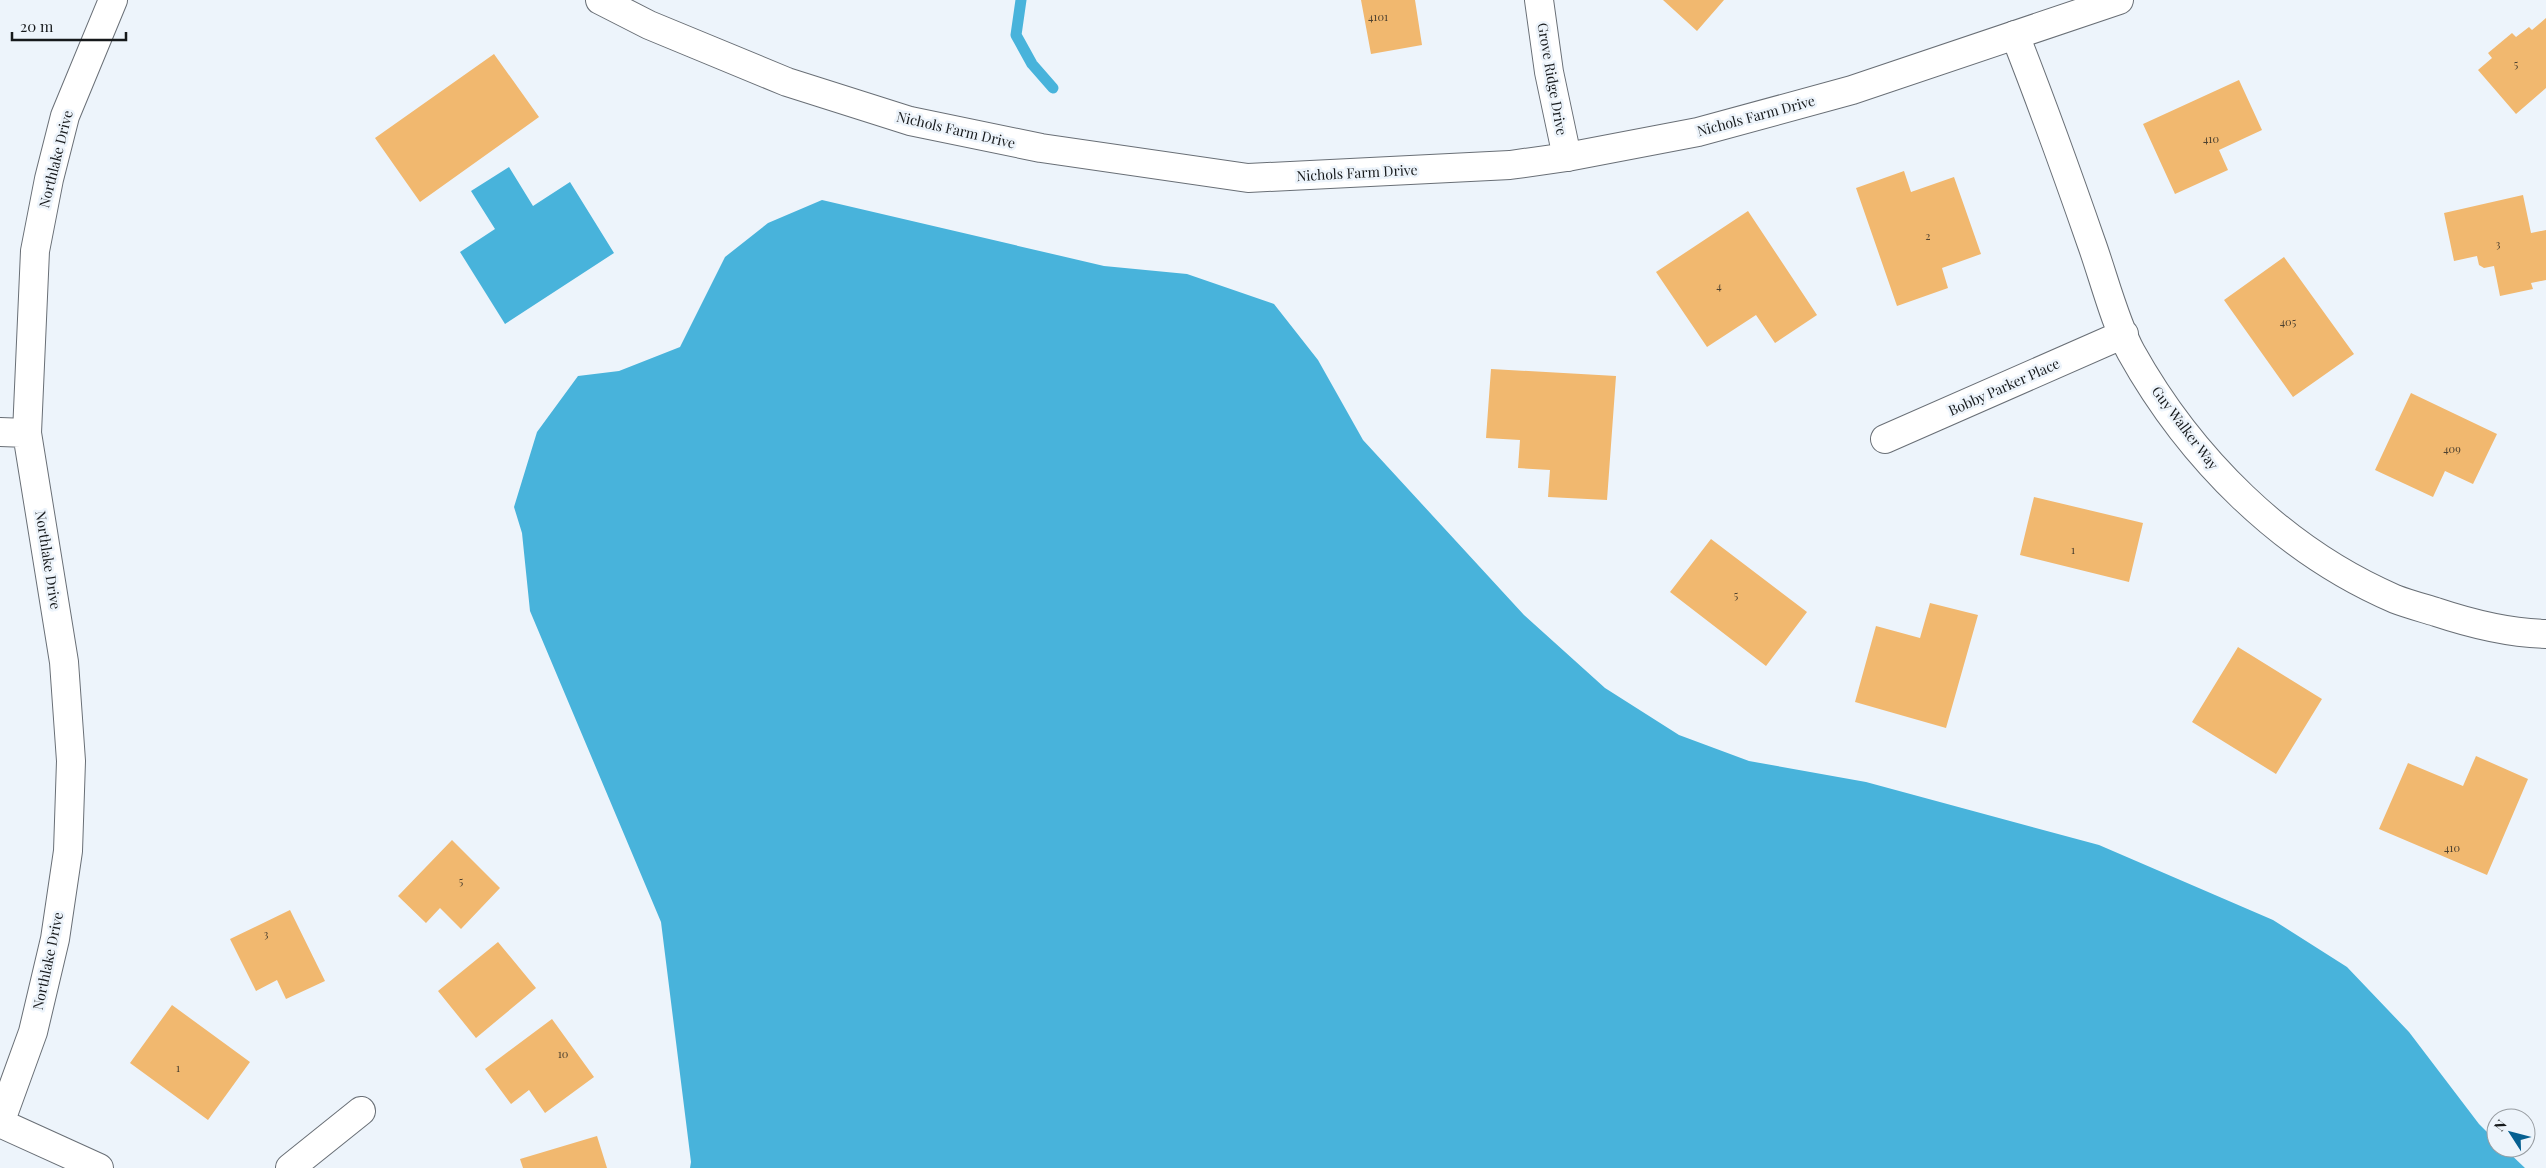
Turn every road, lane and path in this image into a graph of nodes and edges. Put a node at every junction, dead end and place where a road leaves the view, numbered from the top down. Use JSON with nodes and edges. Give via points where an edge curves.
{"nodes":[{"id":1,"x":112,"y":0,"type":"edge"},
{"id":2,"x":600,"y":0,"type":"edge"},
{"id":3,"x":1539,"y":0,"type":"edge"},
{"id":4,"x":2119,"y":0,"type":"edge"},
{"id":5,"x":2015,"y":35,"type":"junction"},
{"id":6,"x":1566,"y":157,"type":"junction"},
{"id":7,"x":2124,"y":334,"type":"junction"},
{"id":8,"x":0,"y":432,"type":"edge"},
{"id":9,"x":28,"y":433,"type":"junction"},
{"id":10,"x":1884,"y":439,"type":"dead end"},
{"id":11,"x":2546,"y":634,"type":"edge"},
{"id":12,"x":360,"y":1111,"type":"dead end"},
{"id":13,"x":0,"y":1123,"type":"edge"},
{"id":14,"x":99,"y":1168,"type":"edge"},
{"id":15,"x":290,"y":1168,"type":"edge"}],
"edges":[{"from":1,"to":9,"type":"street","name":"Northlake Drive","via":[[65,116],[35,251]]},
{"from":2,"to":6,"type":"street","name":"Nichols Farm Drive","via":[[649,25],[786,82],[910,121],[1041,148],[1248,178],[1510,165]]},
{"from":3,"to":6,"type":"street","name":"Grove Ridge Drive"},
{"from":4,"to":5,"type":"street","name":"Nichols Farm Drive"},
{"from":5,"to":6,"type":"street","name":"Nichols Farm Drive","via":[[1852,90],[1698,132]]},
{"from":5,"to":7,"type":"street","name":"Guy Walker Way","via":[[2055,137]]},
{"from":7,"to":10,"type":"street","name":"Bobby Parker Place"},
{"from":7,"to":11,"type":"street","name":"Guy Walker Way","via":[[2130,350],[2164,405],[2199,451],[2238,494],[2274,524],[2332,565],[2395,599],[2470,623]]},
{"from":8,"to":9,"type":"street"},
{"from":9,"to":13,"type":"street","name":"Northlake Drive","via":[[64,662],[71,761],[68,851],[55,939],[33,1032]]},
{"from":12,"to":15,"type":"street"},
{"from":13,"to":14,"type":"street"}]}
